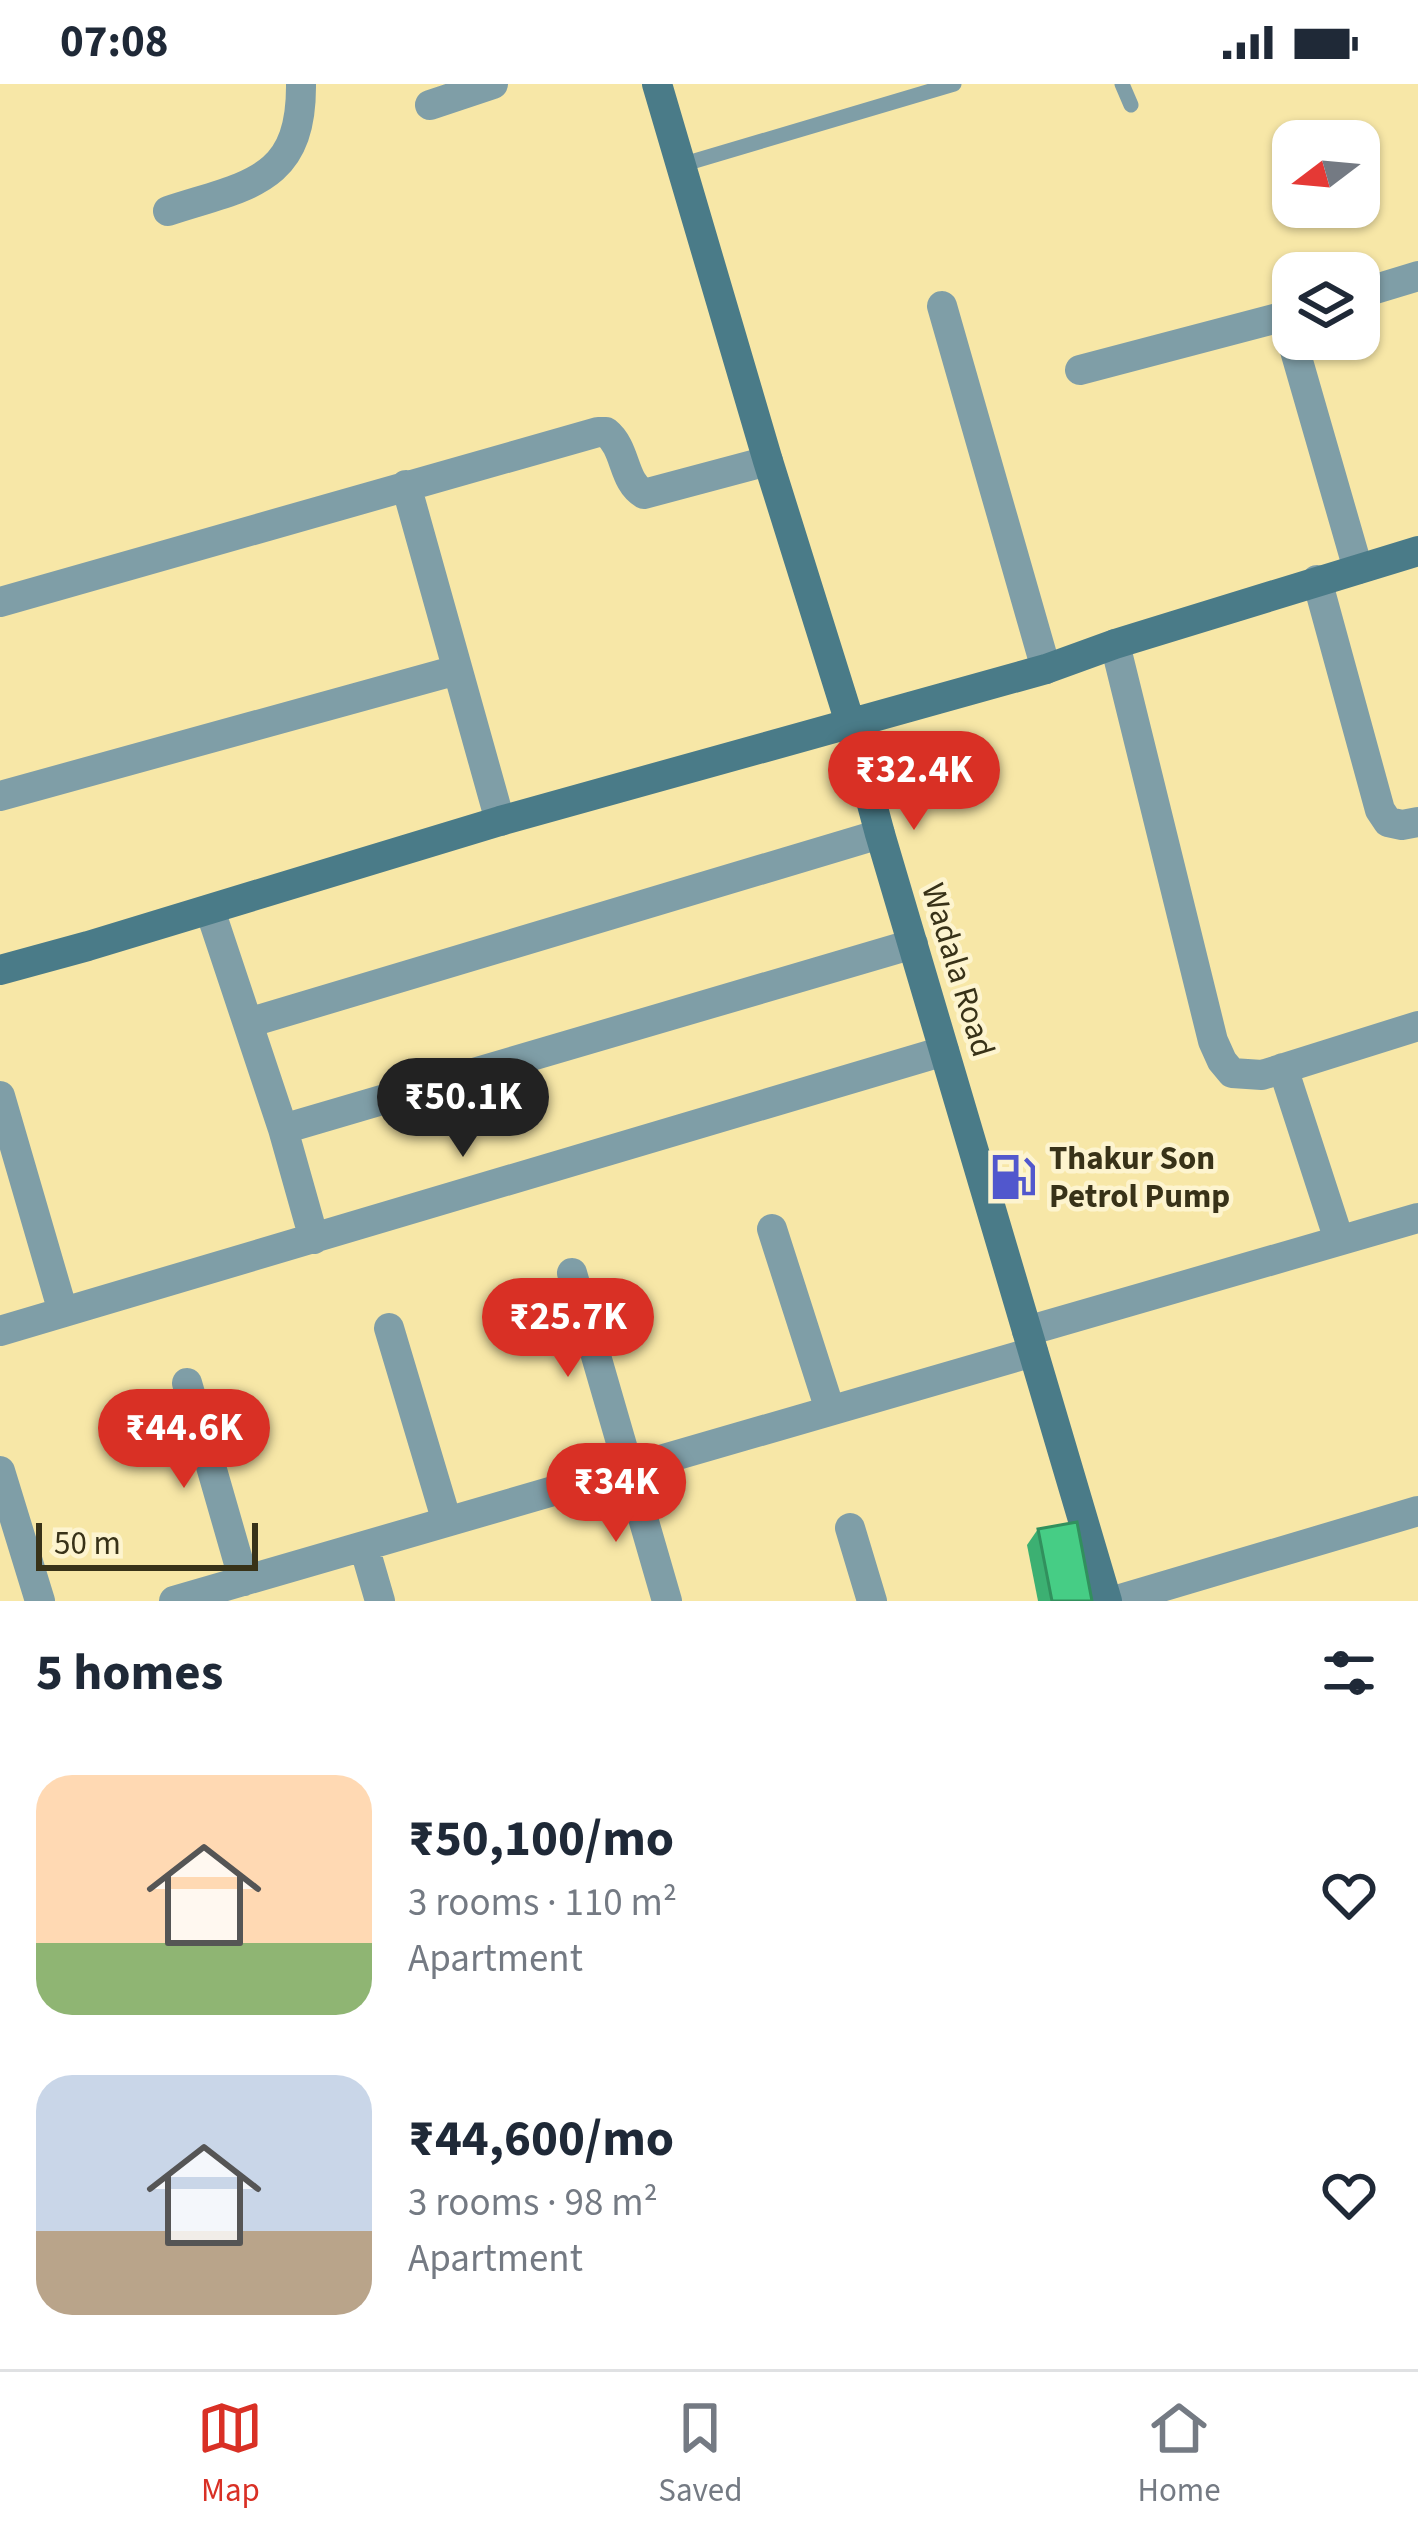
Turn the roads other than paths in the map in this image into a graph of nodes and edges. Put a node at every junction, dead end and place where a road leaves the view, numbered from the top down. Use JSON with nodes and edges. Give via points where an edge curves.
{"nodes":[{"id":1,"x":301,"y":84,"type":"edge"},
{"id":2,"x":493,"y":84,"type":"edge"},
{"id":3,"x":657,"y":84,"type":"edge"},
{"id":4,"x":954,"y":84,"type":"edge"},
{"id":5,"x":1122,"y":84,"type":"edge"},
{"id":6,"x":430,"y":105,"type":"dead end"},
{"id":7,"x":1131,"y":105,"type":"dead end"},
{"id":8,"x":681,"y":166,"type":"junction"},
{"id":9,"x":168,"y":211,"type":"dead end"},
{"id":10,"x":1418,"y":276,"type":"edge"},
{"id":11,"x":1380,"y":288,"type":"edge"},
{"id":12,"x":942,"y":306,"type":"dead end"},
{"id":13,"x":1272,"y":319,"type":"edge"},
{"id":14,"x":1301,"y":360,"type":"edge"},
{"id":15,"x":1080,"y":370,"type":"dead end"},
{"id":16,"x":769,"y":460,"type":"junction"},
{"id":17,"x":406,"y":485,"type":"junction"},
{"id":18,"x":1418,"y":551,"type":"edge"},
{"id":19,"x":1358,"y":569,"type":"junction"},
{"id":20,"x":1317,"y":580,"type":"junction"},
{"id":21,"x":0,"y":602,"type":"edge"},
{"id":22,"x":1115,"y":644,"type":"junction"},
{"id":23,"x":1046,"y":669,"type":"junction"},
{"id":24,"x":457,"y":670,"type":"junction"},
{"id":25,"x":851,"y":725,"type":"junction"},
{"id":26,"x":0,"y":796,"type":"edge"},
{"id":27,"x":500,"y":821,"type":"junction"},
{"id":28,"x":1418,"y":822,"type":"edge"},
{"id":29,"x":880,"y":834,"type":"junction"},
{"id":30,"x":210,"y":910,"type":"junction"},
{"id":31,"x":913,"y":944,"type":"junction"},
{"id":32,"x":0,"y":970,"type":"edge"},
{"id":33,"x":248,"y":1023,"type":"junction"},
{"id":34,"x":1418,"y":1026,"type":"edge"},
{"id":35,"x":944,"y":1051,"type":"junction"},
{"id":36,"x":1283,"y":1068,"type":"junction"},
{"id":37,"x":0,"y":1096,"type":"edge"},
{"id":38,"x":283,"y":1129,"type":"junction"},
{"id":39,"x":1418,"y":1218,"type":"edge"},
{"id":40,"x":772,"y":1229,"type":"dead end"},
{"id":41,"x":314,"y":1239,"type":"junction"},
{"id":42,"x":1339,"y":1240,"type":"junction"},
{"id":43,"x":572,"y":1273,"type":"dead end"},
{"id":44,"x":62,"y":1312,"type":"junction"},
{"id":45,"x":389,"y":1328,"type":"dead end"},
{"id":46,"x":0,"y":1331,"type":"edge"},
{"id":47,"x":1030,"y":1341,"type":"junction"},
{"id":48,"x":187,"y":1383,"type":"dead end"},
{"id":49,"x":830,"y":1410,"type":"junction"},
{"id":50,"x":628,"y":1469,"type":"junction"},
{"id":51,"x":0,"y":1472,"type":"edge"},
{"id":52,"x":1418,"y":1511,"type":"edge"},
{"id":53,"x":447,"y":1522,"type":"junction"},
{"id":54,"x":850,"y":1528,"type":"dead end"},
{"id":55,"x":364,"y":1546,"type":"junction"},
{"id":56,"x":244,"y":1581,"type":"junction"},
{"id":57,"x":40,"y":1601,"type":"edge"},
{"id":58,"x":174,"y":1601,"type":"edge"},
{"id":59,"x":380,"y":1601,"type":"edge"},
{"id":60,"x":667,"y":1601,"type":"edge"},
{"id":61,"x":872,"y":1601,"type":"edge"},
{"id":62,"x":1110,"y":1601,"type":"edge"}],
"edges":[{"from":1,"to":9,"type":"street","via":[[294,140],[277,167]]},
{"from":2,"to":6,"type":"street"},
{"from":3,"to":8,"type":"street","name":"Wadala Road"},
{"from":4,"to":8,"type":"lane"},
{"from":5,"to":7,"type":"lane"},
{"from":8,"to":16,"type":"street","name":"Wadala Road"},
{"from":10,"to":11,"type":"street"},
{"from":12,"to":23,"type":"street"},
{"from":13,"to":15,"type":"street"},
{"from":14,"to":19,"type":"street"},
{"from":16,"to":17,"type":"street","via":[[644,494],[631,484],[619,445],[598,432]]},
{"from":16,"to":25,"type":"street","name":"Wadala Road"},
{"from":17,"to":21,"type":"street"},
{"from":17,"to":24,"type":"street"},
{"from":18,"to":19,"type":"street"},
{"from":19,"to":20,"type":"street"},
{"from":20,"to":22,"type":"street"},
{"from":20,"to":28,"type":"street","via":[[1380,810],[1388,822]]},
{"from":22,"to":23,"type":"street"},
{"from":22,"to":36,"type":"street","via":[[1213,1041],[1232,1073]]},
{"from":23,"to":25,"type":"street"},
{"from":24,"to":26,"type":"street"},
{"from":24,"to":27,"type":"street"},
{"from":25,"to":27,"type":"street"},
{"from":25,"to":29,"type":"street","name":"Wadala Road"},
{"from":27,"to":30,"type":"street"},
{"from":29,"to":31,"type":"street","name":"Wadala Road"},
{"from":29,"to":33,"type":"street"},
{"from":30,"to":32,"type":"street"},
{"from":30,"to":33,"type":"street"},
{"from":31,"to":35,"type":"street","name":"Wadala Road"},
{"from":31,"to":38,"type":"street"},
{"from":33,"to":38,"type":"street"},
{"from":34,"to":36,"type":"street"},
{"from":35,"to":41,"type":"street"},
{"from":35,"to":47,"type":"street","name":"Wadala Road"},
{"from":36,"to":42,"type":"street"},
{"from":37,"to":44,"type":"street"},
{"from":38,"to":41,"type":"street"},
{"from":39,"to":42,"type":"street"},
{"from":40,"to":49,"type":"street"},
{"from":41,"to":44,"type":"street"},
{"from":42,"to":47,"type":"street"},
{"from":43,"to":50,"type":"street"},
{"from":44,"to":46,"type":"street"},
{"from":45,"to":53,"type":"street"},
{"from":47,"to":49,"type":"street"},
{"from":47,"to":62,"type":"street","name":"Wadala Road"},
{"from":48,"to":56,"type":"street"},
{"from":49,"to":50,"type":"street"},
{"from":50,"to":53,"type":"street"},
{"from":50,"to":60,"type":"street"},
{"from":51,"to":57,"type":"street"},
{"from":52,"to":62,"type":"street"},
{"from":53,"to":55,"type":"street"},
{"from":54,"to":61,"type":"street"},
{"from":55,"to":56,"type":"street"},
{"from":55,"to":59,"type":"street"},
{"from":56,"to":58,"type":"street"}]}
